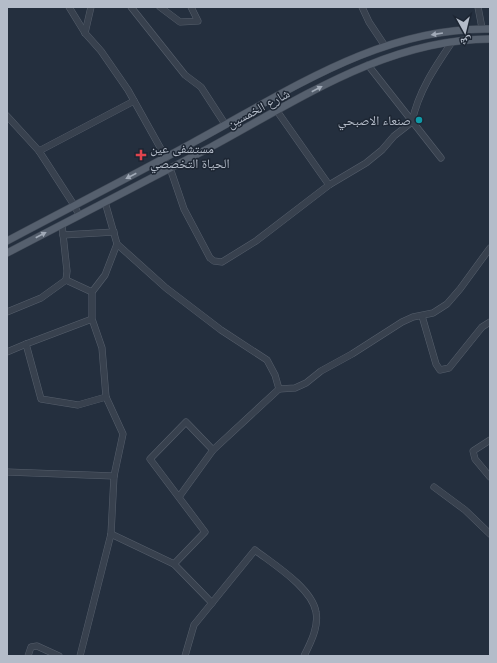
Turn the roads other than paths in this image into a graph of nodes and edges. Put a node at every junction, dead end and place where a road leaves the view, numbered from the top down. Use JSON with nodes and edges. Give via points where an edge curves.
{"nodes":[{"id":1,"x":69,"y":7,"type":"edge"},
{"id":2,"x":91,"y":7,"type":"edge"},
{"id":3,"x":131,"y":7,"type":"edge"},
{"id":4,"x":160,"y":7,"type":"edge"},
{"id":5,"x":191,"y":7,"type":"edge"},
{"id":6,"x":362,"y":7,"type":"edge"},
{"id":7,"x":478,"y":7,"type":"edge"},
{"id":8,"x":482,"y":28,"type":"junction"},
{"id":9,"x":490,"y":28,"type":"edge"},
{"id":10,"x":85,"y":33,"type":"junction"},
{"id":11,"x":409,"y":38,"type":"junction"},
{"id":12,"x":490,"y":39,"type":"edge"},
{"id":13,"x":452,"y":42,"type":"junction"},
{"id":14,"x":385,"y":46,"type":"junction"},
{"id":15,"x":412,"y":50,"type":"junction"},
{"id":16,"x":368,"y":65,"type":"junction"},
{"id":17,"x":134,"y":102,"type":"junction"},
{"id":18,"x":277,"y":111,"type":"junction"},
{"id":19,"x":7,"y":116,"type":"edge"},
{"id":20,"x":412,"y":122,"type":"junction"},
{"id":21,"x":225,"y":124,"type":"junction"},
{"id":22,"x":202,"y":138,"type":"junction"},
{"id":23,"x":209,"y":148,"type":"junction"},
{"id":24,"x":39,"y":151,"type":"junction"},
{"id":25,"x":166,"y":158,"type":"junction"},
{"id":26,"x":441,"y":158,"type":"dead end"},
{"id":27,"x":170,"y":168,"type":"junction"},
{"id":28,"x":329,"y":185,"type":"junction"},
{"id":29,"x":105,"y":202,"type":"junction"},
{"id":30,"x":74,"y":205,"type":"junction"},
{"id":31,"x":79,"y":215,"type":"junction"},
{"id":32,"x":62,"y":224,"type":"junction"},
{"id":33,"x":114,"y":232,"type":"junction"},
{"id":34,"x":63,"y":235,"type":"junction"},
{"id":35,"x":7,"y":241,"type":"edge"},
{"id":36,"x":117,"y":244,"type":"junction"},
{"id":37,"x":490,"y":248,"type":"edge"},
{"id":38,"x":7,"y":253,"type":"edge"},
{"id":39,"x":66,"y":280,"type":"junction"},
{"id":40,"x":92,"y":292,"type":"junction"},
{"id":41,"x":7,"y":312,"type":"edge"},
{"id":42,"x":422,"y":316,"type":"junction"},
{"id":43,"x":92,"y":319,"type":"junction"},
{"id":44,"x":490,"y":322,"type":"edge"},
{"id":45,"x":26,"y":344,"type":"junction"},
{"id":46,"x":7,"y":352,"type":"edge"},
{"id":47,"x":279,"y":389,"type":"junction"},
{"id":48,"x":106,"y":397,"type":"junction"},
{"id":49,"x":490,"y":440,"type":"edge"},
{"id":50,"x":213,"y":450,"type":"junction"},
{"id":51,"x":7,"y":472,"type":"edge"},
{"id":52,"x":114,"y":476,"type":"junction"},
{"id":53,"x":490,"y":476,"type":"edge"},
{"id":54,"x":434,"y":487,"type":"dead end"},
{"id":55,"x":179,"y":497,"type":"junction"},
{"id":56,"x":111,"y":534,"type":"junction"},
{"id":57,"x":490,"y":534,"type":"edge"},
{"id":58,"x":174,"y":564,"type":"junction"},
{"id":59,"x":212,"y":603,"type":"junction"},
{"id":60,"x":28,"y":656,"type":"edge"},
{"id":61,"x":59,"y":656,"type":"edge"},
{"id":62,"x":80,"y":656,"type":"edge"},
{"id":63,"x":185,"y":656,"type":"edge"},
{"id":64,"x":304,"y":656,"type":"edge"}],
"edges":[{"from":1,"to":10,"type":"street"},
{"from":2,"to":10,"type":"street"},
{"from":3,"to":21,"type":"street","via":[[185,76],[201,87]]},
{"from":4,"to":5,"type":"street","via":[[180,22],[198,21]]},
{"from":6,"to":14,"type":"street"},
{"from":7,"to":8,"type":"street"},
{"from":8,"to":9,"type":"main road","name":"شارع الخمسين"},
{"from":8,"to":11,"type":"main road","name":"شارع الخمسين","one_way":true},
{"from":10,"to":17,"type":"street","via":[[101,51]]},
{"from":11,"to":14,"type":"main road","name":"شارع الخمسين"},
{"from":11,"to":15,"type":"main road"},
{"from":12,"to":13,"type":"main road","name":"شارع الخمسين"},
{"from":13,"to":15,"type":"main road","name":"شارع الخمسين"},
{"from":13,"to":20,"type":"street","via":[[424,86]]},
{"from":14,"to":21,"type":"main road","name":"شارع الخمسين","via":[[328,69]]},
{"from":15,"to":16,"type":"main road","name":"شارع الخمسين"},
{"from":18,"to":16,"type":"main road","name":"شارع الخمسين","one_way":true},
{"from":16,"to":20,"type":"street"},
{"from":17,"to":24,"type":"street"},
{"from":17,"to":25,"type":"street"},
{"from":18,"to":23,"type":"main road","name":"شارع الخمسين"},
{"from":18,"to":28,"type":"street"},
{"from":19,"to":24,"type":"street"},
{"from":20,"to":26,"type":"street"},
{"from":20,"to":28,"type":"street","via":[[366,163]]},
{"from":21,"to":22,"type":"main road","name":"شارع الخمسين"},
{"from":22,"to":23,"type":"main road"},
{"from":22,"to":25,"type":"main road","name":"شارع الخمسين"},
{"from":23,"to":27,"type":"main road","name":"شارع الخمسين"},
{"from":24,"to":30,"type":"street"},
{"from":25,"to":30,"type":"main road","name":"شارع الخمسين","one_way":true},
{"from":27,"to":28,"type":"street","via":[[184,209],[210,258],[222,262],[256,241]]},
{"from":27,"to":29,"type":"main road","name":"شارع الخمسين"},
{"from":29,"to":31,"type":"main road","name":"شارع الخمسين"},
{"from":29,"to":33,"type":"street"},
{"from":30,"to":31,"type":"street"},
{"from":30,"to":35,"type":"main road","name":"شارع الخمسين"},
{"from":31,"to":32,"type":"main road","name":"شارع الخمسين"},
{"from":32,"to":34,"type":"street"},
{"from":38,"to":32,"type":"main road","name":"شارع الخمسين","one_way":true},
{"from":33,"to":34,"type":"street"},
{"from":33,"to":36,"type":"street"},
{"from":34,"to":39,"type":"street"},
{"from":36,"to":40,"type":"street","via":[[105,275]]},
{"from":36,"to":47,"type":"street","via":[[166,288],[221,330],[267,360]]},
{"from":37,"to":42,"type":"street","via":[[447,304],[433,313]]},
{"from":39,"to":40,"type":"street"},
{"from":39,"to":41,"type":"street","via":[[41,298]]},
{"from":40,"to":43,"type":"street"},
{"from":42,"to":44,"type":"street","via":[[440,370],[449,368],[482,327]]},
{"from":42,"to":47,"type":"street","via":[[402,322],[321,371],[306,383],[295,388]]},
{"from":43,"to":45,"type":"street"},
{"from":43,"to":48,"type":"street","via":[[102,348]]},
{"from":45,"to":46,"type":"street"},
{"from":45,"to":48,"type":"street","via":[[42,400],[78,405]]},
{"from":47,"to":50,"type":"street"},
{"from":48,"to":52,"type":"street","via":[[123,434]]},
{"from":49,"to":53,"type":"street","via":[[473,451],[475,459]]},
{"from":50,"to":55,"type":"street"},
{"from":50,"to":55,"type":"street","via":[[186,422],[150,459]]},
{"from":51,"to":52,"type":"street"},
{"from":52,"to":56,"type":"street"},
{"from":54,"to":57,"type":"street","via":[[465,510]]},
{"from":55,"to":58,"type":"street","via":[[205,532]]},
{"from":56,"to":58,"type":"street"},
{"from":56,"to":62,"type":"street"},
{"from":58,"to":59,"type":"street"},
{"from":59,"to":63,"type":"street","via":[[194,625]]},
{"from":59,"to":64,"type":"street","via":[[255,550],[289,576],[312,600],[317,613],[314,635]]},
{"from":60,"to":61,"type":"street","via":[[31,648],[37,646]]}]}
